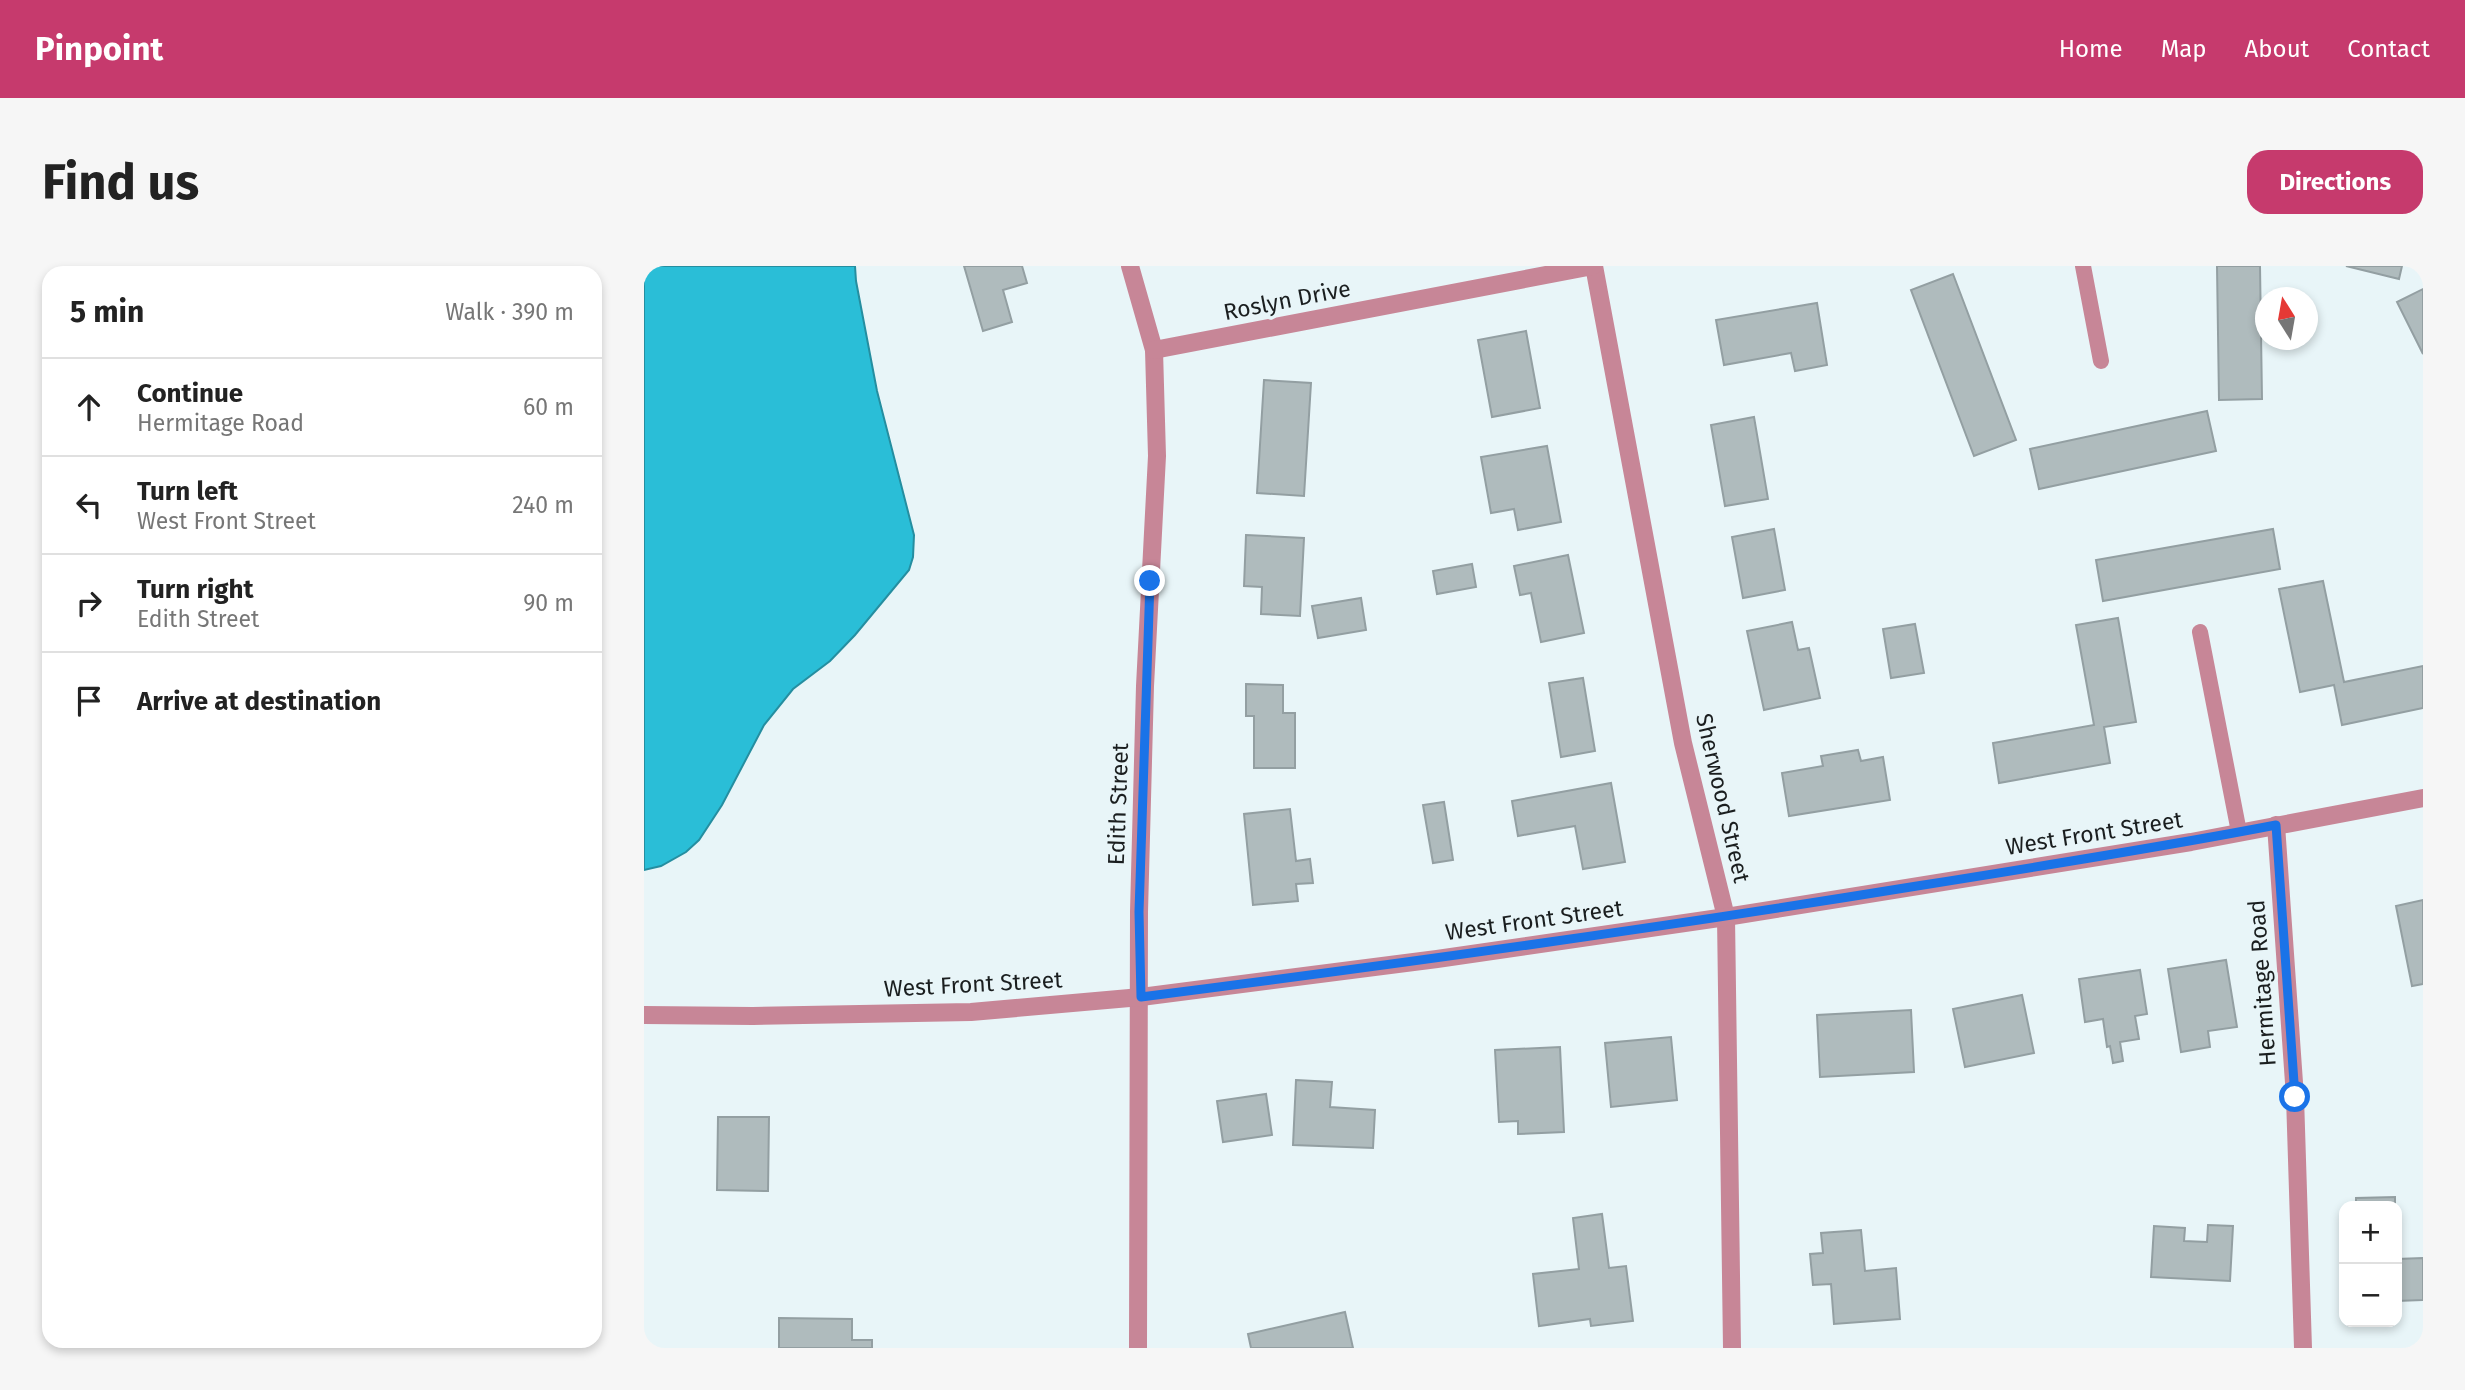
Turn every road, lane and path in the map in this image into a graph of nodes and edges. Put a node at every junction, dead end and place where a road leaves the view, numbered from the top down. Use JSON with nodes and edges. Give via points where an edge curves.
{"nodes":[{"id":1,"x":1130,"y":266,"type":"edge"},
{"id":2,"x":1594,"y":266,"type":"edge"},
{"id":3,"x":2083,"y":266,"type":"edge"},
{"id":4,"x":1154,"y":350,"type":"junction"},
{"id":5,"x":2101,"y":361,"type":"dead end"},
{"id":6,"x":2200,"y":632,"type":"dead end"},
{"id":7,"x":2423,"y":798,"type":"edge"},
{"id":8,"x":2276,"y":825,"type":"junction"},
{"id":9,"x":2239,"y":832,"type":"junction"},
{"id":10,"x":1726,"y":917,"type":"junction"},
{"id":11,"x":1141,"y":997,"type":"junction"},
{"id":12,"x":644,"y":1015,"type":"edge"},
{"id":13,"x":1138,"y":1348,"type":"edge"},
{"id":14,"x":1732,"y":1348,"type":"edge"},
{"id":15,"x":2303,"y":1348,"type":"edge"}],
"edges":[{"from":1,"to":4,"type":"street","name":"Edith Street"},
{"from":2,"to":4,"type":"street","name":"Roslyn Drive"},
{"from":2,"to":10,"type":"street","name":"Sherwood Street","via":[[1683,743]]},
{"from":3,"to":5,"type":"lane"},
{"from":4,"to":11,"type":"street","name":"Edith Street","via":[[1157,456],[1145,699]]},
{"from":6,"to":9,"type":"lane"},
{"from":7,"to":8,"type":"street","name":"West Front Street"},
{"from":8,"to":9,"type":"street","name":"West Front Street"},
{"from":8,"to":15,"type":"street","name":"Hermitage Road","via":[[2295,1097]]},
{"from":9,"to":10,"type":"street","name":"West Front Street"},
{"from":10,"to":11,"type":"street","name":"West Front Street"},
{"from":10,"to":14,"type":"street","name":"Sherwood Street"},
{"from":11,"to":12,"type":"street","name":"West Front Street","via":[[971,1012]]},
{"from":11,"to":13,"type":"street","name":"Edith Street"}]}
